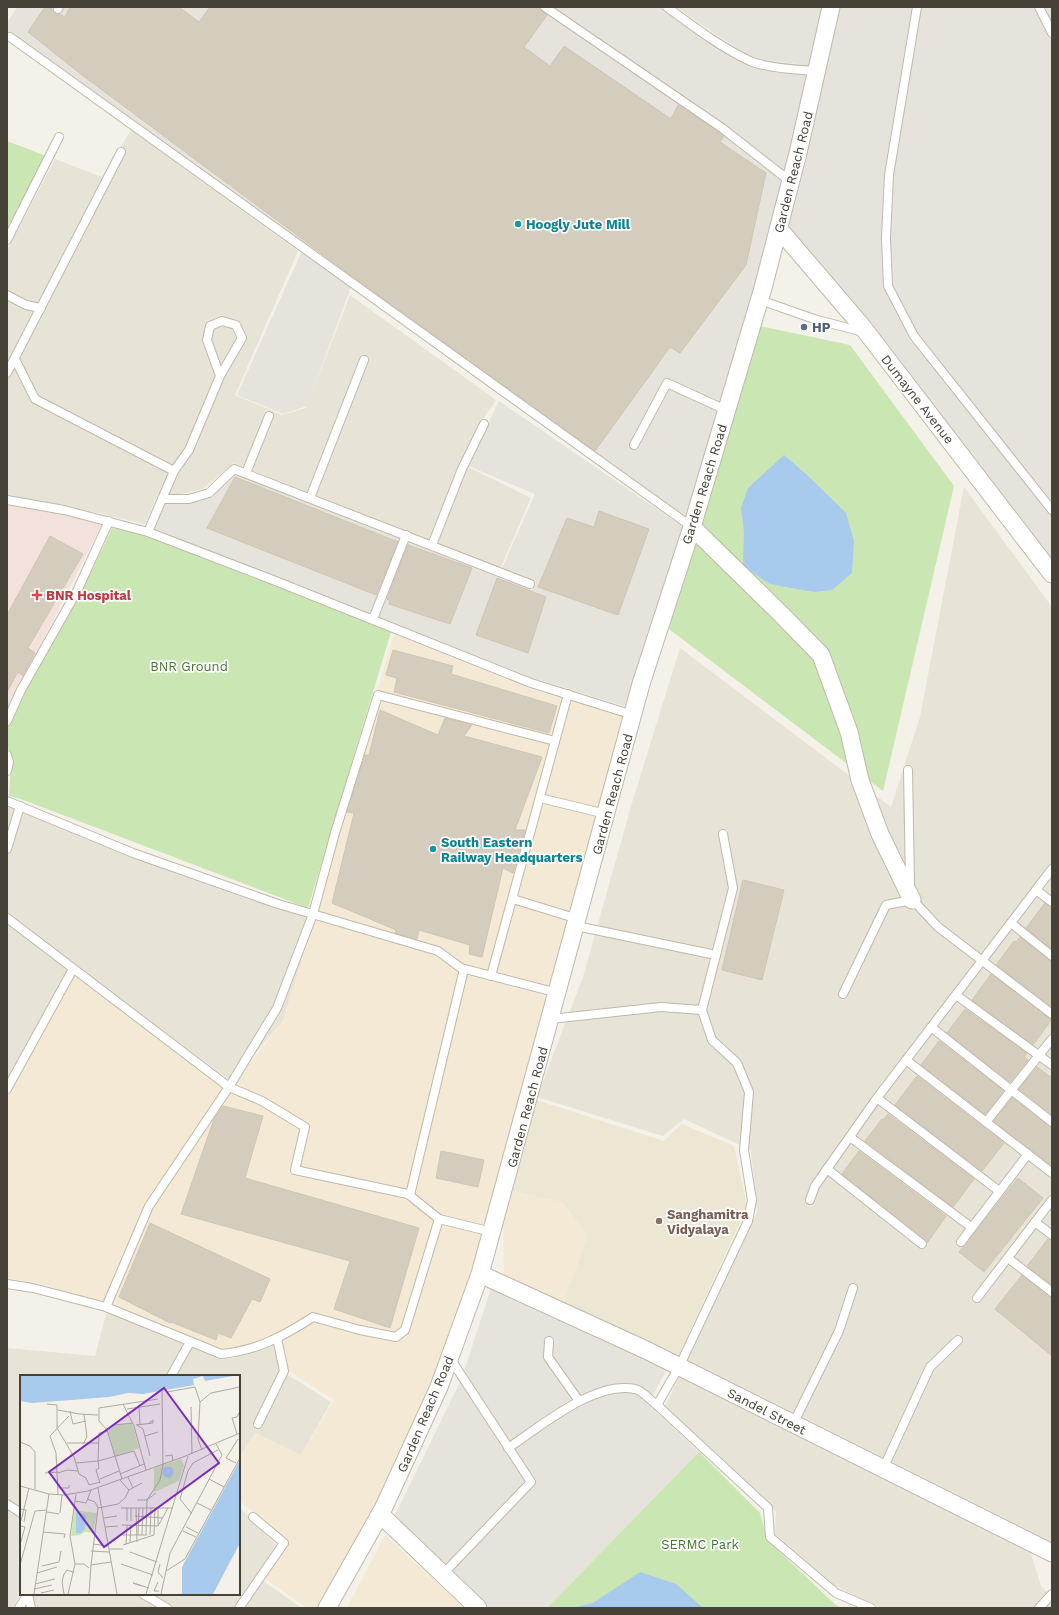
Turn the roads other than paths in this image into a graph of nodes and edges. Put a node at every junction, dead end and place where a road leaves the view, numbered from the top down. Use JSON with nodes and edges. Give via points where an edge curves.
{"nodes":[{"id":1,"x":545,"y":7,"type":"edge"},
{"id":2,"x":667,"y":7,"type":"edge"},
{"id":3,"x":831,"y":7,"type":"edge"},
{"id":4,"x":917,"y":7,"type":"edge"},
{"id":5,"x":1039,"y":7,"type":"edge"},
{"id":6,"x":1052,"y":33,"type":"edge"},
{"id":7,"x":10,"y":37,"type":"dead end"},
{"id":8,"x":816,"y":71,"type":"junction"},
{"id":9,"x":60,"y":138,"type":"dead end"},
{"id":10,"x":121,"y":152,"type":"dead end"},
{"id":11,"x":791,"y":182,"type":"junction"},
{"id":12,"x":779,"y":229,"type":"junction"},
{"id":13,"x":7,"y":240,"type":"edge"},
{"id":14,"x":7,"y":294,"type":"edge"},
{"id":15,"x":760,"y":300,"type":"junction"},
{"id":16,"x":41,"y":308,"type":"junction"},
{"id":17,"x":867,"y":333,"type":"junction"},
{"id":18,"x":15,"y":358,"type":"junction"},
{"id":19,"x":364,"y":360,"type":"dead end"},
{"id":20,"x":7,"y":373,"type":"edge"},
{"id":21,"x":220,"y":376,"type":"junction"},
{"id":22,"x":726,"y":410,"type":"junction"},
{"id":23,"x":269,"y":416,"type":"dead end"},
{"id":24,"x":484,"y":424,"type":"dead end"},
{"id":25,"x":634,"y":445,"type":"dead end"},
{"id":26,"x":174,"y":471,"type":"junction"},
{"id":27,"x":246,"y":473,"type":"junction"},
{"id":28,"x":310,"y":498,"type":"junction"},
{"id":29,"x":162,"y":499,"type":"junction"},
{"id":30,"x":7,"y":500,"type":"edge"},
{"id":31,"x":1052,"y":510,"type":"edge"},
{"id":32,"x":109,"y":522,"type":"junction"},
{"id":33,"x":692,"y":527,"type":"junction"},
{"id":34,"x":148,"y":532,"type":"junction"},
{"id":35,"x":406,"y":535,"type":"junction"},
{"id":36,"x":432,"y":545,"type":"junction"},
{"id":37,"x":1052,"y":574,"type":"edge"},
{"id":38,"x":530,"y":584,"type":"dead end"},
{"id":39,"x":373,"y":620,"type":"junction"},
{"id":40,"x":568,"y":694,"type":"junction"},
{"id":41,"x":633,"y":714,"type":"junction"},
{"id":42,"x":7,"y":721,"type":"edge"},
{"id":43,"x":555,"y":741,"type":"junction"},
{"id":44,"x":7,"y":755,"type":"edge"},
{"id":45,"x":908,"y":770,"type":"dead end"},
{"id":46,"x":7,"y":771,"type":"edge"},
{"id":47,"x":540,"y":798,"type":"junction"},
{"id":48,"x":7,"y":801,"type":"edge"},
{"id":49,"x":20,"y":806,"type":"junction"},
{"id":50,"x":606,"y":814,"type":"junction"},
{"id":51,"x":723,"y":834,"type":"dead end"},
{"id":52,"x":7,"y":849,"type":"edge"},
{"id":53,"x":1052,"y":868,"type":"edge"},
{"id":54,"x":1036,"y":890,"type":"junction"},
{"id":55,"x":513,"y":899,"type":"junction"},
{"id":56,"x":912,"y":900,"type":"junction"},
{"id":57,"x":1052,"y":902,"type":"edge"},
{"id":58,"x":313,"y":914,"type":"junction"},
{"id":59,"x":7,"y":918,"type":"edge"},
{"id":60,"x":577,"y":922,"type":"junction"},
{"id":61,"x":1011,"y":923,"type":"junction"},
{"id":62,"x":716,"y":955,"type":"junction"},
{"id":63,"x":1052,"y":956,"type":"edge"},
{"id":64,"x":982,"y":961,"type":"junction"},
{"id":65,"x":73,"y":969,"type":"junction"},
{"id":66,"x":464,"y":969,"type":"junction"},
{"id":67,"x":491,"y":976,"type":"junction"},
{"id":68,"x":558,"y":993,"type":"junction"},
{"id":69,"x":843,"y":994,"type":"dead end"},
{"id":70,"x":956,"y":995,"type":"junction"},
{"id":71,"x":702,"y":1010,"type":"junction"},
{"id":72,"x":1052,"y":1014,"type":"edge"},
{"id":73,"x":551,"y":1019,"type":"junction"},
{"id":74,"x":931,"y":1027,"type":"junction"},
{"id":75,"x":1052,"y":1039,"type":"edge"},
{"id":76,"x":1039,"y":1056,"type":"junction"},
{"id":77,"x":906,"y":1060,"type":"junction"},
{"id":78,"x":1052,"y":1066,"type":"edge"},
{"id":79,"x":229,"y":1087,"type":"junction"},
{"id":80,"x":7,"y":1089,"type":"edge"},
{"id":81,"x":1012,"y":1090,"type":"junction"},
{"id":82,"x":877,"y":1098,"type":"junction"},
{"id":83,"x":986,"y":1122,"type":"junction"},
{"id":84,"x":1052,"y":1122,"type":"edge"},
{"id":85,"x":850,"y":1137,"type":"junction"},
{"id":86,"x":1028,"y":1154,"type":"junction"},
{"id":87,"x":827,"y":1169,"type":"junction"},
{"id":88,"x":1052,"y":1173,"type":"edge"},
{"id":89,"x":999,"y":1192,"type":"junction"},
{"id":90,"x":410,"y":1195,"type":"junction"},
{"id":91,"x":810,"y":1200,"type":"dead end"},
{"id":92,"x":1052,"y":1200,"type":"edge"},
{"id":93,"x":439,"y":1219,"type":"junction"},
{"id":94,"x":1035,"y":1222,"type":"junction"},
{"id":95,"x":971,"y":1228,"type":"junction"},
{"id":96,"x":492,"y":1232,"type":"junction"},
{"id":97,"x":1052,"y":1235,"type":"edge"},
{"id":98,"x":961,"y":1242,"type":"dead end"},
{"id":99,"x":922,"y":1244,"type":"dead end"},
{"id":100,"x":1008,"y":1258,"type":"junction"},
{"id":101,"x":480,"y":1274,"type":"junction"},
{"id":102,"x":7,"y":1284,"type":"edge"},
{"id":103,"x":853,"y":1288,"type":"dead end"},
{"id":104,"x":1052,"y":1292,"type":"edge"},
{"id":105,"x":977,"y":1298,"type":"dead end"},
{"id":106,"x":106,"y":1307,"type":"junction"},
{"id":107,"x":278,"y":1338,"type":"junction"},
{"id":108,"x":958,"y":1340,"type":"dead end"},
{"id":109,"x":549,"y":1341,"type":"dead end"},
{"id":110,"x":190,"y":1342,"type":"junction"},
{"id":111,"x":450,"y":1357,"type":"junction"},
{"id":112,"x":679,"y":1367,"type":"junction"},
{"id":113,"x":172,"y":1375,"type":"edge"},
{"id":114,"x":579,"y":1401,"type":"junction"},
{"id":115,"x":657,"y":1405,"type":"junction"},
{"id":116,"x":258,"y":1424,"type":"dead end"},
{"id":117,"x":793,"y":1424,"type":"junction"},
{"id":118,"x":508,"y":1448,"type":"junction"},
{"id":119,"x":883,"y":1469,"type":"junction"},
{"id":120,"x":7,"y":1504,"type":"edge"},
{"id":121,"x":20,"y":1512,"type":"edge"},
{"id":122,"x":380,"y":1514,"type":"junction"},
{"id":123,"x":253,"y":1517,"type":"dead end"},
{"id":124,"x":1052,"y":1553,"type":"edge"},
{"id":125,"x":443,"y":1574,"type":"junction"},
{"id":126,"x":1052,"y":1594,"type":"edge"},
{"id":127,"x":27,"y":1595,"type":"edge"},
{"id":128,"x":28,"y":1595,"type":"edge"},
{"id":129,"x":145,"y":1595,"type":"edge"},
{"id":130,"x":19,"y":1608,"type":"edge"},
{"id":131,"x":31,"y":1608,"type":"edge"},
{"id":132,"x":168,"y":1608,"type":"edge"},
{"id":133,"x":239,"y":1608,"type":"edge"},
{"id":134,"x":327,"y":1608,"type":"edge"},
{"id":135,"x":478,"y":1608,"type":"edge"},
{"id":136,"x":871,"y":1608,"type":"edge"},
{"id":137,"x":1039,"y":1608,"type":"edge"}],
"edges":[{"from":1,"to":11,"type":"lane","via":[[722,128]]},
{"from":2,"to":8,"type":"lane","via":[[701,32],[751,61],[789,69]]},
{"from":3,"to":8,"type":"street","name":"Garden Reach Road"},
{"from":4,"to":31,"type":"lane","via":[[889,174],[886,238],[888,286],[914,336]]},
{"from":5,"to":6,"type":"lane"},
{"from":7,"to":33,"type":"lane"},
{"from":8,"to":11,"type":"street","name":"Garden Reach Road"},
{"from":9,"to":13,"type":"lane"},
{"from":10,"to":16,"type":"lane"},
{"from":11,"to":12,"type":"street","name":"Garden Reach Road"},
{"from":12,"to":15,"type":"street","name":"Garden Reach Road"},
{"from":12,"to":17,"type":"street","name":"Dumayne Avenue"},
{"from":14,"to":16,"type":"lane","via":[[26,305]]},
{"from":15,"to":17,"type":"lane","via":[[818,320]]},
{"from":15,"to":22,"type":"street","name":"Garden Reach Road"},
{"from":16,"to":18,"type":"lane"},
{"from":17,"to":37,"type":"street","name":"Dumayne Avenue"},
{"from":18,"to":20,"type":"lane"},
{"from":18,"to":26,"type":"lane","via":[[35,399]]},
{"from":19,"to":28,"type":"lane"},
{"from":21,"to":21,"type":"lane","via":[[207,340],[210,326],[222,321],[236,325],[242,338]]},
{"from":21,"to":26,"type":"lane","via":[[188,450]]},
{"from":22,"to":25,"type":"lane","via":[[667,383]]},
{"from":22,"to":33,"type":"street","name":"Garden Reach Road"},
{"from":23,"to":27,"type":"lane"},
{"from":24,"to":36,"type":"lane","via":[[462,469]]},
{"from":26,"to":29,"type":"lane"},
{"from":27,"to":28,"type":"lane"},
{"from":27,"to":29,"type":"lane","via":[[234,469],[209,493],[189,499]]},
{"from":28,"to":35,"type":"lane"},
{"from":29,"to":34,"type":"lane"},
{"from":30,"to":32,"type":"lane","via":[[64,510]]},
{"from":32,"to":34,"type":"lane"},
{"from":32,"to":42,"type":"lane","via":[[77,591],[21,690]]},
{"from":33,"to":41,"type":"street","name":"Garden Reach Road"},
{"from":33,"to":56,"type":"street","via":[[821,655],[849,732],[860,780],[880,834]]},
{"from":34,"to":39,"type":"lane"},
{"from":35,"to":36,"type":"lane"},
{"from":35,"to":39,"type":"lane"},
{"from":36,"to":38,"type":"lane"},
{"from":39,"to":40,"type":"lane","via":[[531,683]]},
{"from":40,"to":41,"type":"lane"},
{"from":40,"to":43,"type":"lane"},
{"from":41,"to":50,"type":"street","name":"Garden Reach Road"},
{"from":43,"to":47,"type":"lane"},
{"from":43,"to":58,"type":"lane","via":[[378,695]]},
{"from":44,"to":46,"type":"lane"},
{"from":45,"to":56,"type":"lane","via":[[909,872]]},
{"from":47,"to":50,"type":"lane"},
{"from":47,"to":55,"type":"lane"},
{"from":48,"to":49,"type":"lane"},
{"from":49,"to":52,"type":"lane"},
{"from":49,"to":58,"type":"lane","via":[[133,854]]},
{"from":50,"to":60,"type":"street","name":"Garden Reach Road"},
{"from":51,"to":62,"type":"lane","via":[[733,888]]},
{"from":53,"to":54,"type":"lane"},
{"from":54,"to":57,"type":"lane"},
{"from":54,"to":61,"type":"lane"},
{"from":55,"to":60,"type":"lane"},
{"from":55,"to":67,"type":"lane"},
{"from":56,"to":64,"type":"lane","via":[[938,927]]},
{"from":56,"to":69,"type":"lane","via":[[886,905]]},
{"from":58,"to":66,"type":"lane","via":[[438,951]]},
{"from":58,"to":79,"type":"lane","via":[[277,1008]]},
{"from":59,"to":65,"type":"lane"},
{"from":60,"to":62,"type":"lane"},
{"from":60,"to":68,"type":"street","name":"Garden Reach Road"},
{"from":61,"to":63,"type":"lane"},
{"from":61,"to":64,"type":"lane"},
{"from":62,"to":71,"type":"lane"},
{"from":64,"to":70,"type":"lane"},
{"from":64,"to":72,"type":"lane"},
{"from":65,"to":79,"type":"lane"},
{"from":65,"to":80,"type":"lane"},
{"from":66,"to":67,"type":"lane"},
{"from":66,"to":90,"type":"lane"},
{"from":67,"to":68,"type":"lane"},
{"from":68,"to":73,"type":"street","name":"Garden Reach Road"},
{"from":70,"to":74,"type":"lane"},
{"from":70,"to":76,"type":"lane"},
{"from":71,"to":73,"type":"lane","via":[[661,1007]]},
{"from":71,"to":112,"type":"lane","via":[[712,1040],[737,1063],[749,1092],[744,1150],[752,1200],[748,1221]]},
{"from":73,"to":96,"type":"street","name":"Garden Reach Road"},
{"from":74,"to":77,"type":"lane"},
{"from":74,"to":81,"type":"lane"},
{"from":75,"to":76,"type":"lane"},
{"from":76,"to":78,"type":"lane"},
{"from":76,"to":81,"type":"lane"},
{"from":77,"to":82,"type":"lane"},
{"from":77,"to":83,"type":"lane"},
{"from":79,"to":90,"type":"lane","via":[[262,1101],[304,1127],[295,1170]]},
{"from":79,"to":106,"type":"lane","via":[[149,1206]]},
{"from":81,"to":83,"type":"lane"},
{"from":81,"to":84,"type":"lane"},
{"from":82,"to":85,"type":"lane"},
{"from":82,"to":89,"type":"lane"},
{"from":83,"to":86,"type":"lane"},
{"from":85,"to":87,"type":"lane"},
{"from":85,"to":95,"type":"lane"},
{"from":86,"to":88,"type":"lane"},
{"from":86,"to":89,"type":"lane"},
{"from":87,"to":91,"type":"lane"},
{"from":87,"to":99,"type":"lane"},
{"from":89,"to":95,"type":"lane"},
{"from":90,"to":93,"type":"lane"},
{"from":92,"to":94,"type":"lane"},
{"from":93,"to":96,"type":"lane"},
{"from":93,"to":107,"type":"lane","via":[[405,1330],[396,1337],[313,1317]]},
{"from":94,"to":97,"type":"lane"},
{"from":94,"to":100,"type":"lane"},
{"from":95,"to":98,"type":"lane"},
{"from":96,"to":101,"type":"street","name":"Garden Reach Road"},
{"from":100,"to":104,"type":"lane"},
{"from":100,"to":105,"type":"lane"},
{"from":101,"to":111,"type":"street","name":"Garden Reach Road"},
{"from":101,"to":112,"type":"street","name":"Sandel Street"},
{"from":102,"to":106,"type":"lane"},
{"from":103,"to":117,"type":"lane","via":[[839,1331]]},
{"from":106,"to":110,"type":"lane"},
{"from":107,"to":110,"type":"lane","via":[[240,1352],[221,1354]]},
{"from":107,"to":116,"type":"lane","via":[[284,1371]]},
{"from":108,"to":119,"type":"lane","via":[[930,1366]]},
{"from":109,"to":114,"type":"lane","via":[[548,1357]]},
{"from":110,"to":113,"type":"lane"},
{"from":111,"to":118,"type":"lane"},
{"from":111,"to":122,"type":"street","name":"Garden Reach Road","via":[[439,1387]]},
{"from":112,"to":115,"type":"lane"},
{"from":112,"to":117,"type":"street","name":"Sandel Street"},
{"from":114,"to":115,"type":"lane","via":[[584,1397],[618,1388],[636,1389]]},
{"from":114,"to":118,"type":"lane"},
{"from":115,"to":136,"type":"lane","via":[[768,1508],[770,1537],[836,1593]]},
{"from":117,"to":119,"type":"street","name":"Sandel Street"},
{"from":118,"to":125,"type":"lane","via":[[531,1482]]},
{"from":119,"to":124,"type":"street","name":"Sandel Street"},
{"from":120,"to":121,"type":"lane"},
{"from":122,"to":125,"type":"street"},
{"from":122,"to":134,"type":"street","name":"Garden Reach Road"},
{"from":123,"to":133,"type":"lane","via":[[284,1543]]},
{"from":125,"to":135,"type":"street"},
{"from":126,"to":137,"type":"lane"},
{"from":127,"to":130,"type":"lane"},
{"from":128,"to":131,"type":"lane"},
{"from":129,"to":132,"type":"lane"}]}
